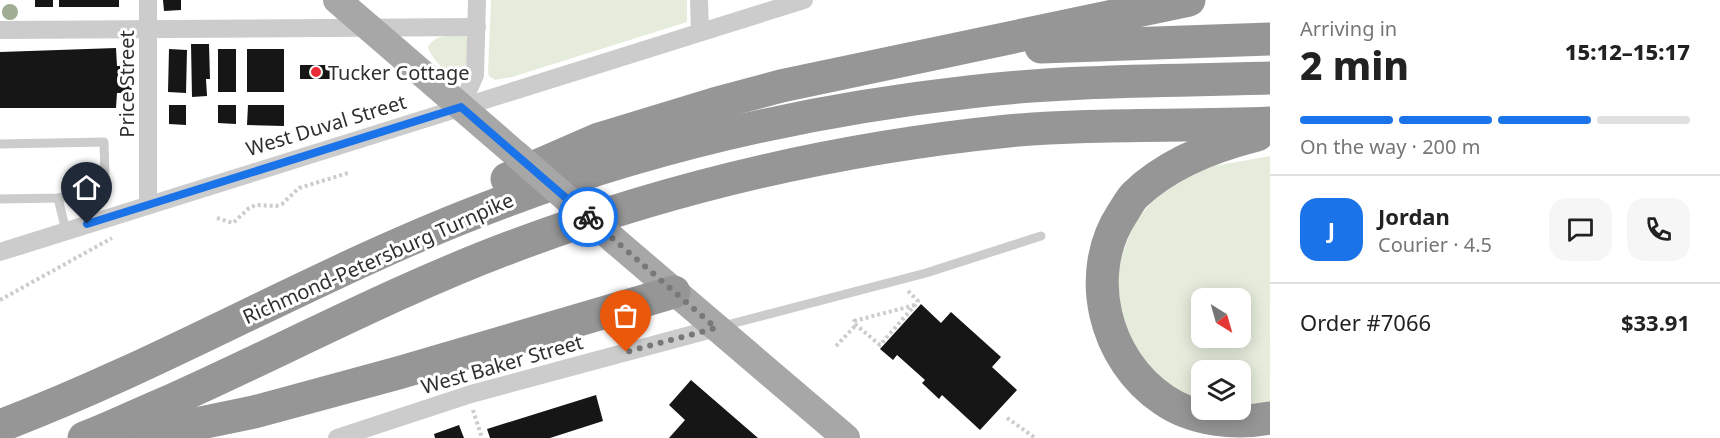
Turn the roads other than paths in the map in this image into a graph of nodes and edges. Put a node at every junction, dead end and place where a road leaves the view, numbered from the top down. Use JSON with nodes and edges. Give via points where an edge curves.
{"nodes":[{"id":1,"x":148,"y":0,"type":"edge"},
{"id":2,"x":337,"y":0,"type":"edge"},
{"id":3,"x":477,"y":0,"type":"edge"},
{"id":4,"x":699,"y":0,"type":"edge"},
{"id":5,"x":804,"y":0,"type":"edge"},
{"id":6,"x":1189,"y":0,"type":"edge"},
{"id":7,"x":369,"y":27,"type":"junction"},
{"id":8,"x":477,"y":27,"type":"junction"},
{"id":9,"x":148,"y":29,"type":"junction"},
{"id":10,"x":0,"y":30,"type":"edge"},
{"id":11,"x":700,"y":32,"type":"junction"},
{"id":12,"x":1270,"y":39,"type":"edge"},
{"id":13,"x":952,"y":51,"type":"junction"},
{"id":14,"x":1270,"y":78,"type":"edge"},
{"id":15,"x":461,"y":107,"type":"junction"},
{"id":16,"x":1270,"y":123,"type":"edge"},
{"id":17,"x":1270,"y":131,"type":"edge"},
{"id":18,"x":0,"y":144,"type":"edge"},
{"id":19,"x":58,"y":198,"type":"junction"},
{"id":20,"x":0,"y":199,"type":"edge"},
{"id":21,"x":148,"y":205,"type":"junction"},
{"id":22,"x":66,"y":231,"type":"junction"},
{"id":23,"x":1041,"y":236,"type":"dead end"},
{"id":24,"x":0,"y":252,"type":"edge"},
{"id":25,"x":333,"y":275,"type":"junction"},
{"id":26,"x":674,"y":292,"type":"junction"},
{"id":27,"x":716,"y":328,"type":"junction"},
{"id":28,"x":1270,"y":418,"type":"edge"},
{"id":29,"x":0,"y":426,"type":"edge"},
{"id":30,"x":88,"y":437,"type":"edge"},
{"id":31,"x":337,"y":438,"type":"edge"},
{"id":32,"x":846,"y":438,"type":"edge"}],
"edges":[{"from":1,"to":9,"type":"street","name":"Price Street"},
{"from":2,"to":7,"type":"main road"},
{"from":3,"to":8,"type":"street"},
{"from":4,"to":11,"type":"street"},
{"from":5,"to":11,"type":"street","name":"West Duval Street"},
{"from":6,"to":13,"type":"highway"},
{"from":7,"to":8,"type":"street"},
{"from":7,"to":9,"type":"street"},
{"from":7,"to":15,"type":"main road"},
{"from":8,"to":15,"type":"street","via":[[475,75]]},
{"from":9,"to":10,"type":"street"},
{"from":9,"to":21,"type":"street","name":"Price Street"},
{"from":11,"to":15,"type":"street","name":"West Duval Street"},
{"from":12,"to":13,"type":"highway"},
{"from":13,"to":25,"type":"highway","via":[[781,86],[599,139],[454,199]]},
{"from":14,"to":25,"type":"highway","name":"Richmond-Petersburg Turnpike","via":[[1084,83],[971,91],[798,118],[661,151],[544,187],[430,231]]},
{"from":15,"to":21,"type":"street","name":"West Duval Street"},
{"from":15,"to":26,"type":"main road","bridge":true},
{"from":16,"to":30,"type":"highway","name":"Richmond-Petersburg Turnpike","via":[[1011,131],[873,149],[739,177],[637,204],[450,271]]},
{"from":17,"to":28,"type":"highway","via":[[1222,144],[1172,167],[1134,197],[1111,234],[1101,287],[1111,333],[1121,353],[1164,401],[1209,418]]},
{"from":18,"to":19,"type":"lane","via":[[104,142],[105,178],[97,191]]},
{"from":19,"to":20,"type":"lane"},
{"from":19,"to":22,"type":"lane"},
{"from":21,"to":22,"type":"street","name":"West Duval Street"},
{"from":22,"to":24,"type":"street","name":"West Duval Street"},
{"from":23,"to":27,"type":"lane","via":[[926,273]]},
{"from":25,"to":29,"type":"highway","name":"Richmond-Petersburg Turnpike","via":[[86,391]]},
{"from":26,"to":27,"type":"main road"},
{"from":26,"to":30,"type":"highway","via":[[398,374],[254,412],[148,434]]},
{"from":27,"to":31,"type":"street","name":"West Baker Street","via":[[471,394]]},
{"from":27,"to":32,"type":"main road"}]}
